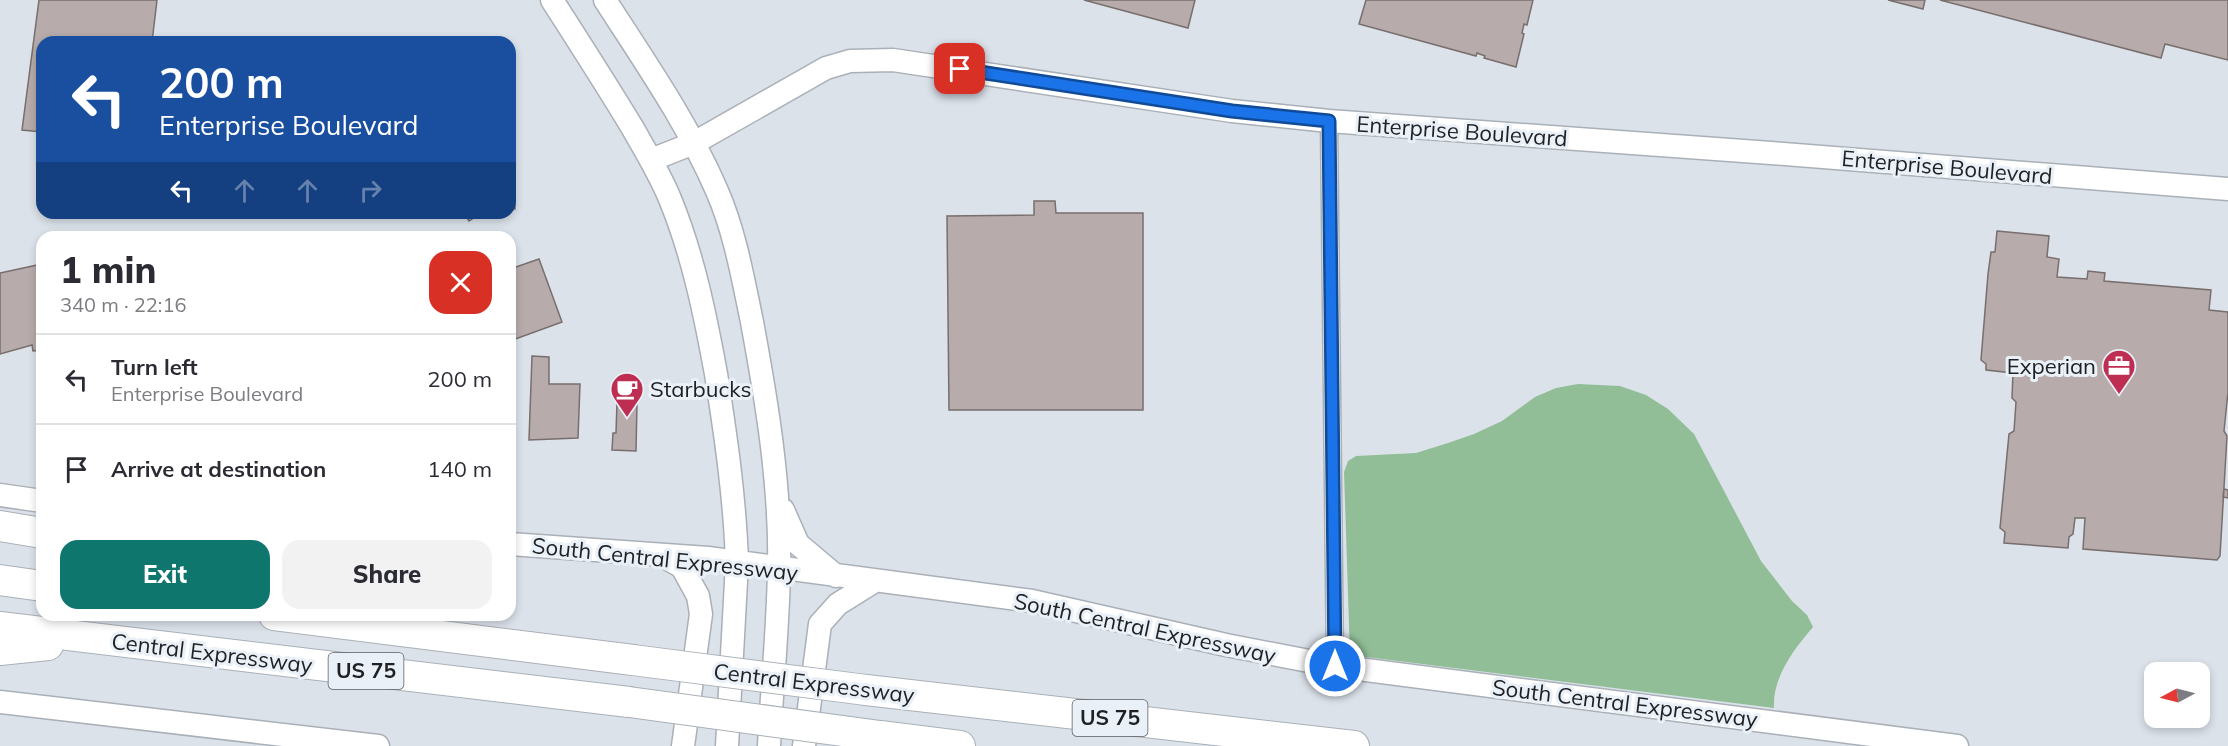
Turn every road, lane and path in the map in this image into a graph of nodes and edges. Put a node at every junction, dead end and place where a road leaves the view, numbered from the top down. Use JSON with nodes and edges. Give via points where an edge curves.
{"nodes":[{"id":1,"x":552,"y":0,"type":"edge"},
{"id":2,"x":605,"y":0,"type":"edge"},
{"id":3,"x":1329,"y":121,"type":"junction"},
{"id":4,"x":694,"y":143,"type":"junction"},
{"id":5,"x":651,"y":160,"type":"junction"},
{"id":6,"x":2228,"y":189,"type":"edge"},
{"id":7,"x":0,"y":495,"type":"edge"},
{"id":8,"x":777,"y":495,"type":"junction"},
{"id":9,"x":36,"y":500,"type":"edge"},
{"id":10,"x":0,"y":526,"type":"edge"},
{"id":11,"x":36,"y":532,"type":"edge"},
{"id":12,"x":516,"y":544,"type":"edge"},
{"id":13,"x":658,"y":554,"type":"junction"},
{"id":14,"x":737,"y":563,"type":"junction"},
{"id":15,"x":779,"y":569,"type":"junction"},
{"id":16,"x":837,"y":576,"type":"junction"},
{"id":17,"x":0,"y":580,"type":"edge"},
{"id":18,"x":875,"y":581,"type":"junction"},
{"id":19,"x":36,"y":585,"type":"edge"},
{"id":20,"x":372,"y":622,"type":"edge"},
{"id":21,"x":0,"y":627,"type":"edge"},
{"id":22,"x":103,"y":640,"type":"junction"},
{"id":23,"x":0,"y":650,"type":"edge"},
{"id":24,"x":1335,"y":666,"type":"junction"},
{"id":25,"x":0,"y":702,"type":"edge"},
{"id":26,"x":378,"y":746,"type":"edge"},
{"id":27,"x":684,"y":746,"type":"edge"},
{"id":28,"x":727,"y":746,"type":"edge"},
{"id":29,"x":769,"y":746,"type":"edge"},
{"id":30,"x":804,"y":746,"type":"edge"},
{"id":31,"x":960,"y":746,"type":"edge"},
{"id":32,"x":1354,"y":746,"type":"edge"},
{"id":33,"x":1957,"y":746,"type":"edge"}],
"edges":[{"from":1,"to":5,"type":"main road"},
{"from":2,"to":4,"type":"main road"},
{"from":3,"to":4,"type":"main road","name":"Enterprise Boulevard","via":[[1232,111],[904,61],[850,61],[826,68]]},
{"from":3,"to":6,"type":"main road","name":"Enterprise Boulevard"},
{"from":3,"to":24,"type":"street"},
{"from":4,"to":5,"type":"main road","name":"Enterprise Boulevard"},
{"from":4,"to":8,"type":"main road","via":[[718,194],[747,297]]},
{"from":5,"to":14,"type":"main road","via":[[670,198],[691,259],[707,324],[732,481]]},
{"from":7,"to":9,"type":"main road"},
{"from":8,"to":15,"type":"main road"},
{"from":8,"to":16,"type":"main road","via":[[798,544]]},
{"from":10,"to":11,"type":"highway"},
{"from":12,"to":13,"type":"main road","name":"South Central Expressway"},
{"from":13,"to":14,"type":"main road","name":"South Central Expressway"},
{"from":13,"to":27,"type":"main road","via":[[682,567],[698,596],[701,614]]},
{"from":14,"to":15,"type":"main road","name":"South Central Expressway"},
{"from":14,"to":28,"type":"main road"},
{"from":15,"to":16,"type":"main road","name":"South Central Expressway"},
{"from":15,"to":29,"type":"main road"},
{"from":16,"to":18,"type":"main road","name":"South Central Expressway"},
{"from":17,"to":19,"type":"highway"},
{"from":18,"to":24,"type":"main road","name":"South Central Expressway","via":[[1032,601]]},
{"from":18,"to":30,"type":"main road","via":[[838,604],[820,624]]},
{"from":20,"to":32,"type":"highway","name":"Central Expressway","number":"US 75","bridge":true,"via":[[866,690]]},
{"from":21,"to":22,"type":"highway","name":"Central Expressway","number":"US 75"},
{"from":22,"to":23,"type":"highway"},
{"from":22,"to":31,"type":"highway","name":"Central Expressway","number":"US 75","bridge":true,"via":[[629,702]]},
{"from":24,"to":33,"type":"main road","name":"South Central Expressway"},
{"from":25,"to":26,"type":"main road"}]}
